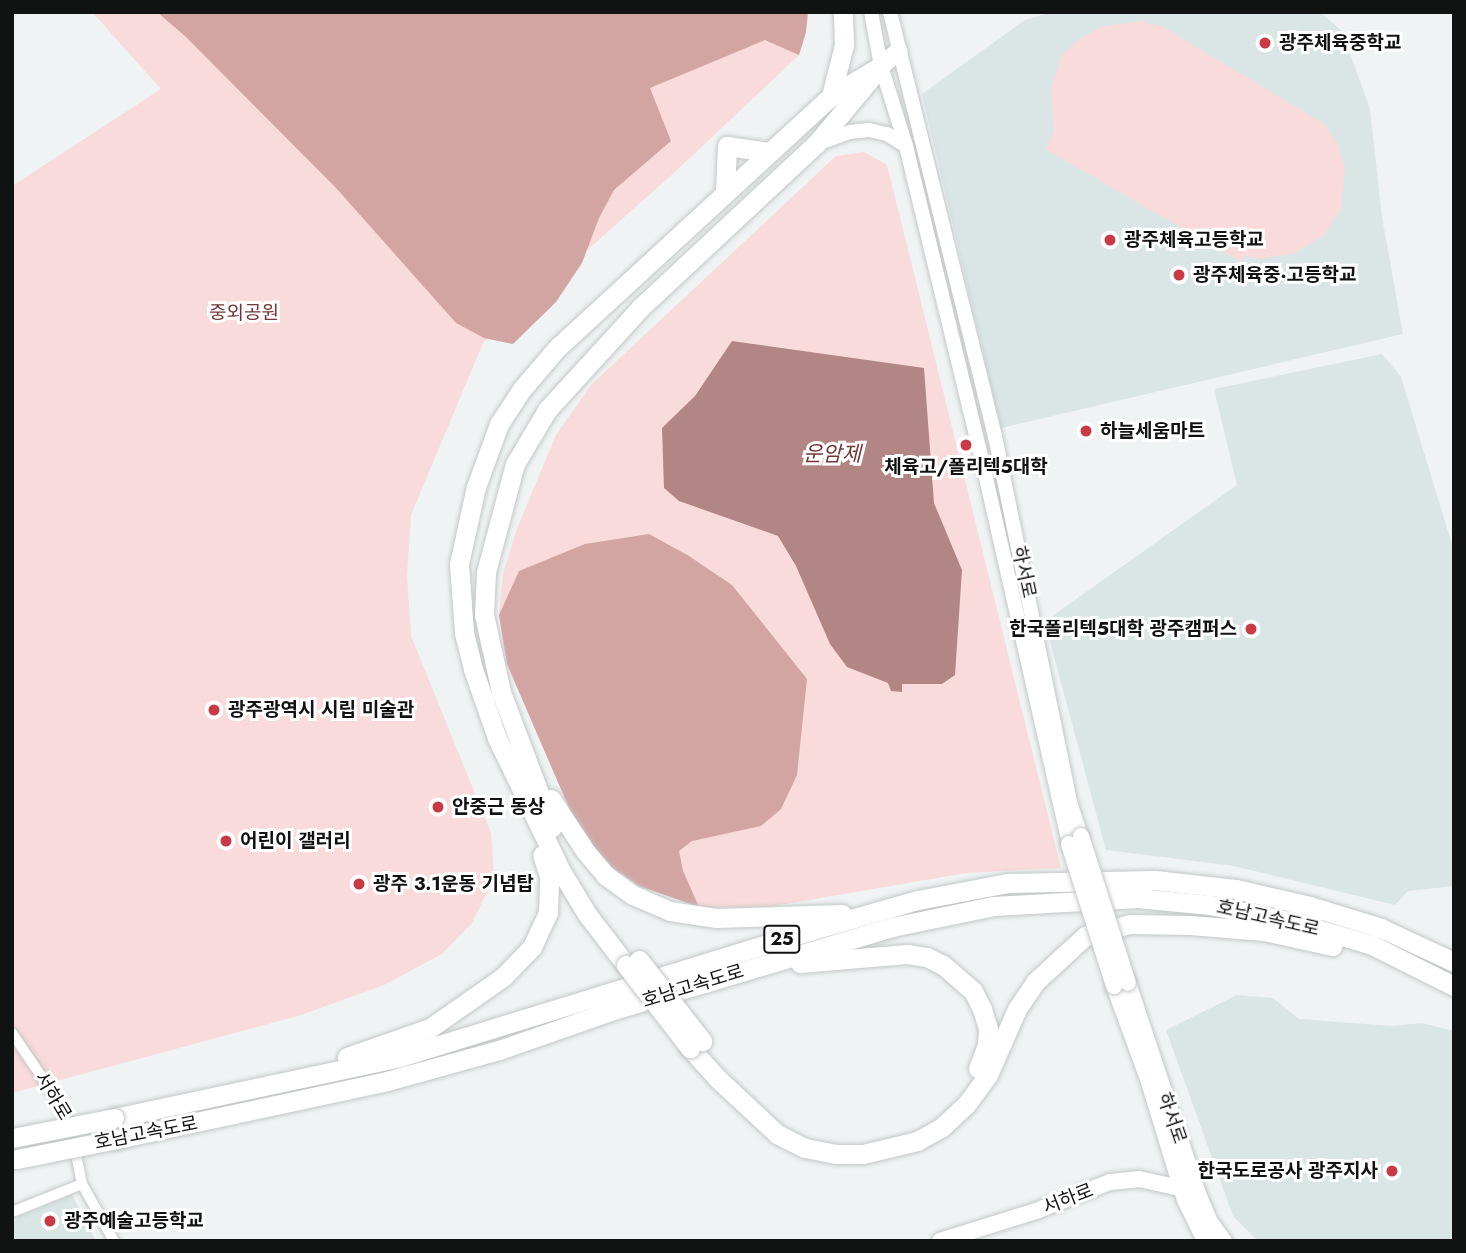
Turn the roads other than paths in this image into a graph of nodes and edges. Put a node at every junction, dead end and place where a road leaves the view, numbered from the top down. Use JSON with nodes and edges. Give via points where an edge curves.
{"nodes":[{"id":1,"x":843,"y":12,"type":"edge"},
{"id":2,"x":871,"y":12,"type":"edge"},
{"id":3,"x":890,"y":12,"type":"edge"},
{"id":4,"x":899,"y":51,"type":"junction"},
{"id":5,"x":881,"y":66,"type":"junction"},
{"id":6,"x":831,"y":96,"type":"junction"},
{"id":7,"x":816,"y":144,"type":"junction"},
{"id":8,"x":906,"y":146,"type":"junction"},
{"id":9,"x":769,"y":152,"type":"junction"},
{"id":10,"x":725,"y":191,"type":"junction"},
{"id":11,"x":524,"y":748,"type":"junction"},
{"id":12,"x":513,"y":775,"type":"junction"},
{"id":13,"x":1075,"y":840,"type":"junction"},
{"id":14,"x":871,"y":913,"type":"junction"},
{"id":15,"x":632,"y":962,"type":"junction"},
{"id":16,"x":1454,"y":962,"type":"edge"},
{"id":17,"x":757,"y":967,"type":"junction"},
{"id":18,"x":1121,"y":984,"type":"junction"},
{"id":19,"x":1454,"y":989,"type":"edge"},
{"id":20,"x":12,"y":1033,"type":"edge"},
{"id":21,"x":696,"y":1044,"type":"junction"},
{"id":22,"x":253,"y":1091,"type":"junction"},
{"id":23,"x":12,"y":1138,"type":"edge"},
{"id":24,"x":15,"y":1160,"type":"edge"},
{"id":25,"x":82,"y":1184,"type":"junction"},
{"id":26,"x":1181,"y":1186,"type":"junction"},
{"id":27,"x":1198,"y":1194,"type":"junction"},
{"id":28,"x":12,"y":1212,"type":"edge"},
{"id":29,"x":114,"y":1241,"type":"edge"},
{"id":30,"x":940,"y":1241,"type":"edge"},
{"id":31,"x":1205,"y":1241,"type":"edge"},
{"id":32,"x":1224,"y":1241,"type":"edge"}],
"edges":[{"from":1,"to":6,"type":"highway","via":[[844,45]]},
{"from":2,"to":5,"type":"street","name":"하서로"},
{"from":3,"to":4,"type":"street","name":"하서로"},
{"from":4,"to":5,"type":"main road"},
{"from":4,"to":13,"type":"street","name":"하서로","via":[[995,436]]},
{"from":5,"to":6,"type":"highway"},
{"from":5,"to":7,"type":"highway"},
{"from":5,"to":8,"type":"street","name":"하서로"},
{"from":6,"to":9,"type":"highway"},
{"from":7,"to":8,"type":"street","via":[[869,130]]},
{"from":7,"to":11,"type":"highway","via":[[641,307],[547,410],[515,464],[486,572],[484,615],[501,692]]},
{"from":8,"to":13,"type":"street","name":"하서로"},
{"from":9,"to":10,"type":"highway"},
{"from":9,"to":10,"type":"highway","via":[[727,146]]},
{"from":10,"to":12,"type":"highway","via":[[557,348],[499,424],[459,564],[460,596],[473,669]]},
{"from":11,"to":14,"type":"highway","via":[[586,852],[605,875],[633,895],[670,911],[716,918]]},
{"from":11,"to":15,"type":"highway","via":[[548,819]]},
{"from":12,"to":15,"type":"highway","via":[[587,914]]},
{"from":12,"to":22,"type":"highway","via":[[549,876],[548,913],[533,947],[503,977],[430,1028],[372,1050],[293,1071]]},
{"from":13,"to":18,"type":"main road","name":"하서로","bridge":true},
{"from":14,"to":16,"type":"highway","name":"호남고속도로","number":"25","via":[[1008,883],[1155,880],[1236,890],[1310,906],[1381,928]]},
{"from":14,"to":22,"type":"highway","name":"호남고속도로","number":"25","via":[[400,1057]]},
{"from":15,"to":21,"type":"highway","bridge":true},
{"from":17,"to":19,"type":"highway","name":"호남고속도로","number":"25","via":[[892,926],[993,906],[1138,898],[1210,905],[1298,923],[1372,946]]},
{"from":17,"to":21,"type":"highway","via":[[906,954],[927,957],[973,991],[988,1029],[982,1063],[960,1097],[929,1124],[882,1143],[850,1144],[822,1141],[789,1127]]},
{"from":17,"to":24,"type":"highway","name":"호남고속도로","number":"25","bridge":true,"via":[[387,1081]]},
{"from":18,"to":26,"type":"main road","name":"하서로"},
{"from":18,"to":27,"type":"main road","name":"하서로"},
{"from":19,"to":21,"type":"highway","via":[[1318,942],[1264,931],[1130,924],[1085,936],[1035,982],[1017,1009],[988,1075],[967,1105],[917,1141],[863,1154],[805,1148],[777,1134]]},
{"from":20,"to":25,"type":"street","name":"서하로","via":[[71,1126]]},
{"from":22,"to":23,"type":"highway","name":"호남고속도로","number":"25","bridge":true},
{"from":25,"to":28,"type":"street"},
{"from":25,"to":29,"type":"street","name":"서하로"},
{"from":26,"to":27,"type":"main road","name":"서하로"},
{"from":26,"to":30,"type":"main road","name":"서하로","via":[[1139,1179],[1110,1182],[1036,1212]]},
{"from":26,"to":31,"type":"main road","name":"하서로"},
{"from":27,"to":32,"type":"main road","name":"하서로"}]}
